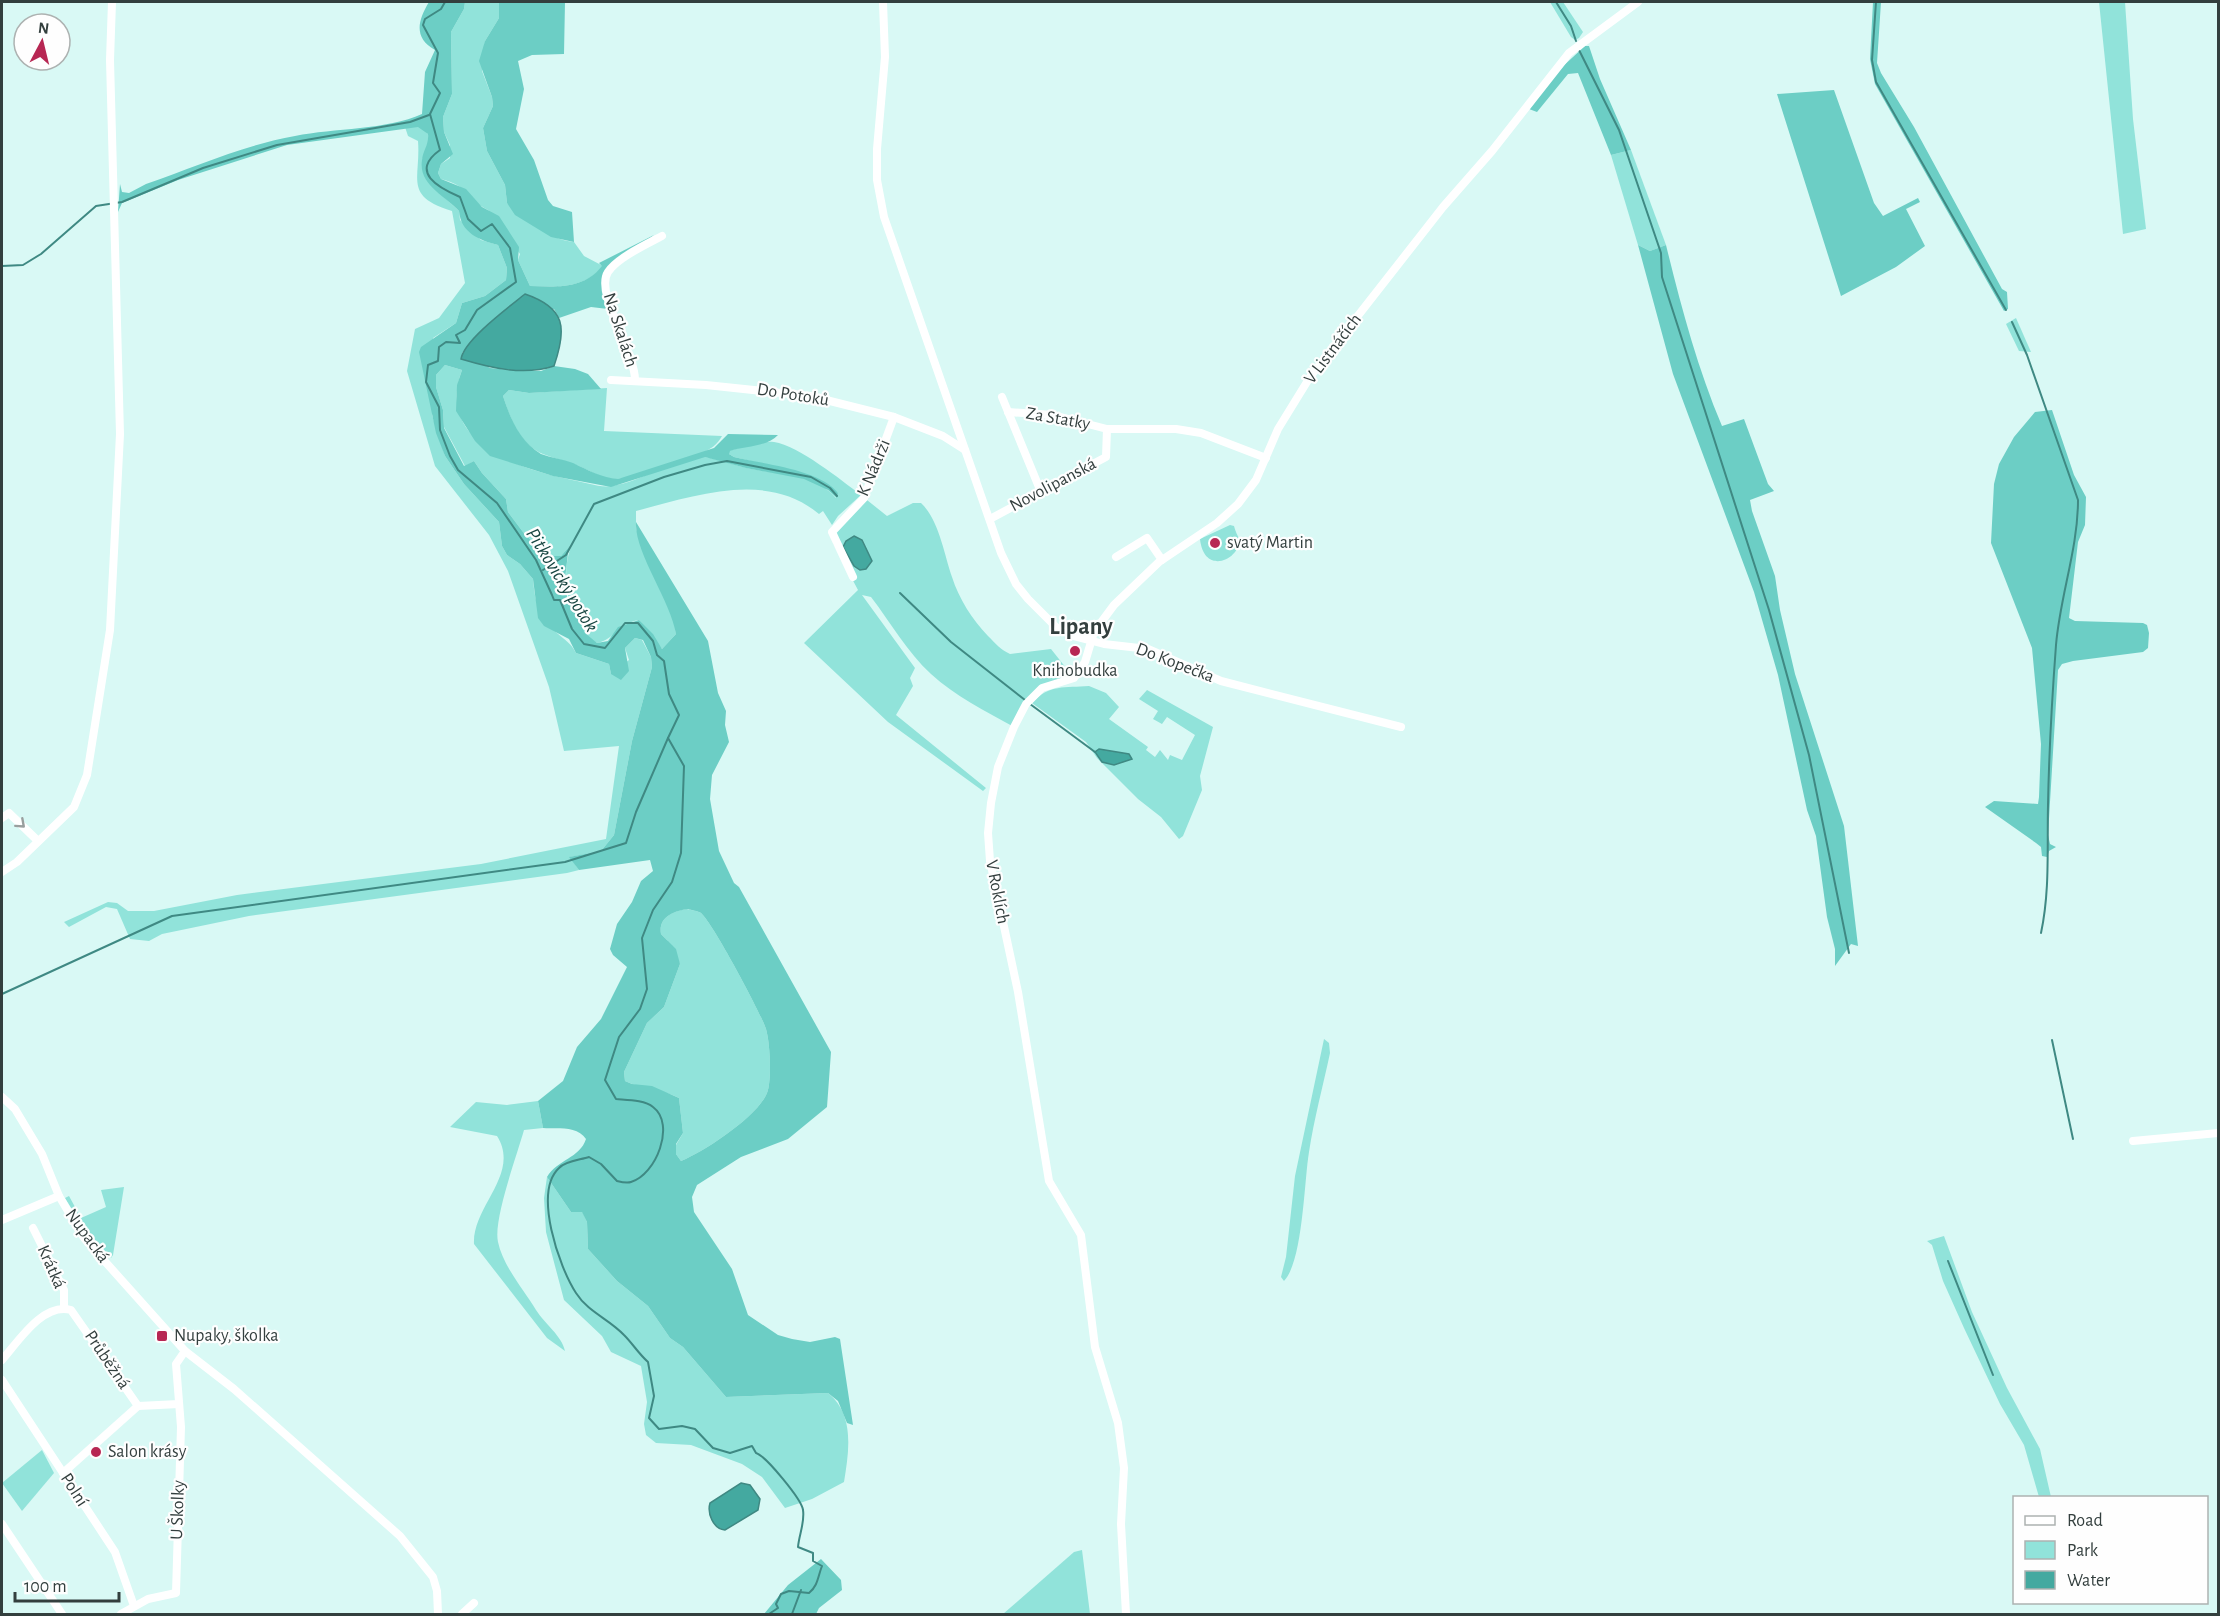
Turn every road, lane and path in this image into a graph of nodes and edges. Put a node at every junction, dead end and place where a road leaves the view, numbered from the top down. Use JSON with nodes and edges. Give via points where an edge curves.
{"nodes":[{"id":1,"x":112,"y":2,"type":"edge"},
{"id":2,"x":883,"y":2,"type":"edge"},
{"id":3,"x":1638,"y":2,"type":"edge"},
{"id":4,"x":662,"y":236,"type":"dead end"},
{"id":5,"x":611,"y":380,"type":"dead end"},
{"id":6,"x":635,"y":381,"type":"junction"},
{"id":7,"x":1002,"y":397,"type":"dead end"},
{"id":8,"x":1008,"y":412,"type":"junction"},
{"id":9,"x":894,"y":417,"type":"junction"},
{"id":10,"x":1107,"y":429,"type":"junction"},
{"id":11,"x":965,"y":450,"type":"junction"},
{"id":12,"x":1266,"y":458,"type":"junction"},
{"id":13,"x":1041,"y":492,"type":"junction"},
{"id":14,"x":990,"y":519,"type":"junction"},
{"id":15,"x":1116,"y":557,"type":"dead end"},
{"id":16,"x":1162,"y":560,"type":"junction"},
{"id":17,"x":854,"y":577,"type":"dead end"},
{"id":18,"x":1090,"y":641,"type":"junction"},
{"id":19,"x":1401,"y":727,"type":"dead end"},
{"id":20,"x":2,"y":818,"type":"edge"},
{"id":21,"x":38,"y":841,"type":"junction"},
{"id":22,"x":2,"y":872,"type":"edge"},
{"id":23,"x":2,"y":1097,"type":"edge"},
{"id":24,"x":2218,"y":1133,"type":"edge"},
{"id":25,"x":2133,"y":1141,"type":"dead end"},
{"id":26,"x":59,"y":1196,"type":"junction"},
{"id":27,"x":2,"y":1221,"type":"edge"},
{"id":28,"x":33,"y":1228,"type":"dead end"},
{"id":29,"x":64,"y":1308,"type":"junction"},
{"id":30,"x":185,"y":1351,"type":"junction"},
{"id":31,"x":2,"y":1360,"type":"edge"},
{"id":32,"x":2,"y":1380,"type":"edge"},
{"id":33,"x":179,"y":1404,"type":"junction"},
{"id":34,"x":138,"y":1406,"type":"junction"},
{"id":35,"x":63,"y":1473,"type":"junction"},
{"id":36,"x":2,"y":1527,"type":"edge"},
{"id":37,"x":474,"y":1603,"type":"dead end"},
{"id":38,"x":134,"y":1606,"type":"junction"},
{"id":39,"x":62,"y":1614,"type":"edge"},
{"id":40,"x":121,"y":1614,"type":"edge"},
{"id":41,"x":438,"y":1614,"type":"edge"},
{"id":42,"x":462,"y":1614,"type":"edge"},
{"id":43,"x":1126,"y":1614,"type":"edge"}],
"edges":[{"from":1,"to":21,"type":"street","via":[[110,60],[120,434],[110,630],[81,794],[74,807]]},
{"from":2,"to":11,"type":"street","name":"Do Kopečka","via":[[885,57],[877,180],[884,217]]},
{"from":3,"to":12,"type":"street","name":"V Listnáčích","via":[[1574,48],[1443,207],[1311,377],[1278,429]]},
{"from":4,"to":6,"type":"street","name":"Na Skalách","via":[[637,249],[606,276],[608,296],[631,358]]},
{"from":5,"to":6,"type":"street","name":"Do Potoků"},
{"from":6,"to":9,"type":"street","name":"Do Potoků","via":[[800,394]]},
{"from":7,"to":8,"type":"street","name":"Za Statky"},
{"from":8,"to":10,"type":"street","name":"Za Statky","via":[[1053,415]]},
{"from":8,"to":13,"type":"street","name":"Za Statky"},
{"from":9,"to":11,"type":"street","name":"Do Potoků","via":[[943,436]]},
{"from":9,"to":17,"type":"street","name":"K Nádrži","via":[[864,498],[832,532]]},
{"from":10,"to":12,"type":"street","via":[[1201,433]]},
{"from":10,"to":13,"type":"street","name":"Novolipanská","via":[[1106,457]]},
{"from":11,"to":14,"type":"street","name":"Do Kopečka"},
{"from":12,"to":16,"type":"street","name":"V Listnáčích","via":[[1238,504]]},
{"from":13,"to":14,"type":"street","name":"Novolipanská"},
{"from":14,"to":18,"type":"street","name":"Do Kopečka","via":[[1001,553],[1028,599],[1056,627]]},
{"from":15,"to":16,"type":"street","via":[[1147,538]]},
{"from":16,"to":18,"type":"street","name":"V Listnáčích","via":[[1114,605]]},
{"from":18,"to":19,"type":"street","name":"Do Kopečka","via":[[1148,649],[1221,681]]},
{"from":18,"to":43,"type":"street","name":"V Roklích","via":[[1085,662],[1074,678],[1050,684],[1027,702],[998,767],[988,833],[1049,1181],[1081,1235],[1095,1347],[1118,1423],[1124,1468],[1121,1533]]},
{"from":20,"to":21,"type":"street","one_way":true,"via":[[9,813]]},
{"from":21,"to":22,"type":"street"},
{"from":23,"to":26,"type":"street","name":"Nupacká","via":[[15,1109],[42,1154]]},
{"from":24,"to":25,"type":"street"},
{"from":26,"to":27,"type":"street"},
{"from":26,"to":30,"type":"street","name":"Nupacká","via":[[84,1238]]},
{"from":28,"to":29,"type":"street","name":"Krátká","via":[[64,1290]]},
{"from":29,"to":31,"type":"street","via":[[34,1323]]},
{"from":29,"to":34,"type":"street","name":"Průběžná","via":[[75,1313]]},
{"from":30,"to":33,"type":"street","via":[[176,1364]]},
{"from":30,"to":41,"type":"street","name":"Nupacká","via":[[234,1389],[400,1536],[433,1576]]},
{"from":32,"to":35,"type":"street","name":"Polní"},
{"from":33,"to":34,"type":"street","name":"Průběžná"},
{"from":33,"to":38,"type":"street","name":"U Školky","via":[[176,1593],[157,1595]]},
{"from":34,"to":35,"type":"street"},
{"from":35,"to":38,"type":"street","name":"Polní","via":[[115,1552]]},
{"from":36,"to":39,"type":"street"},
{"from":37,"to":42,"type":"street"},
{"from":38,"to":40,"type":"street","name":"U Školky"}]}
